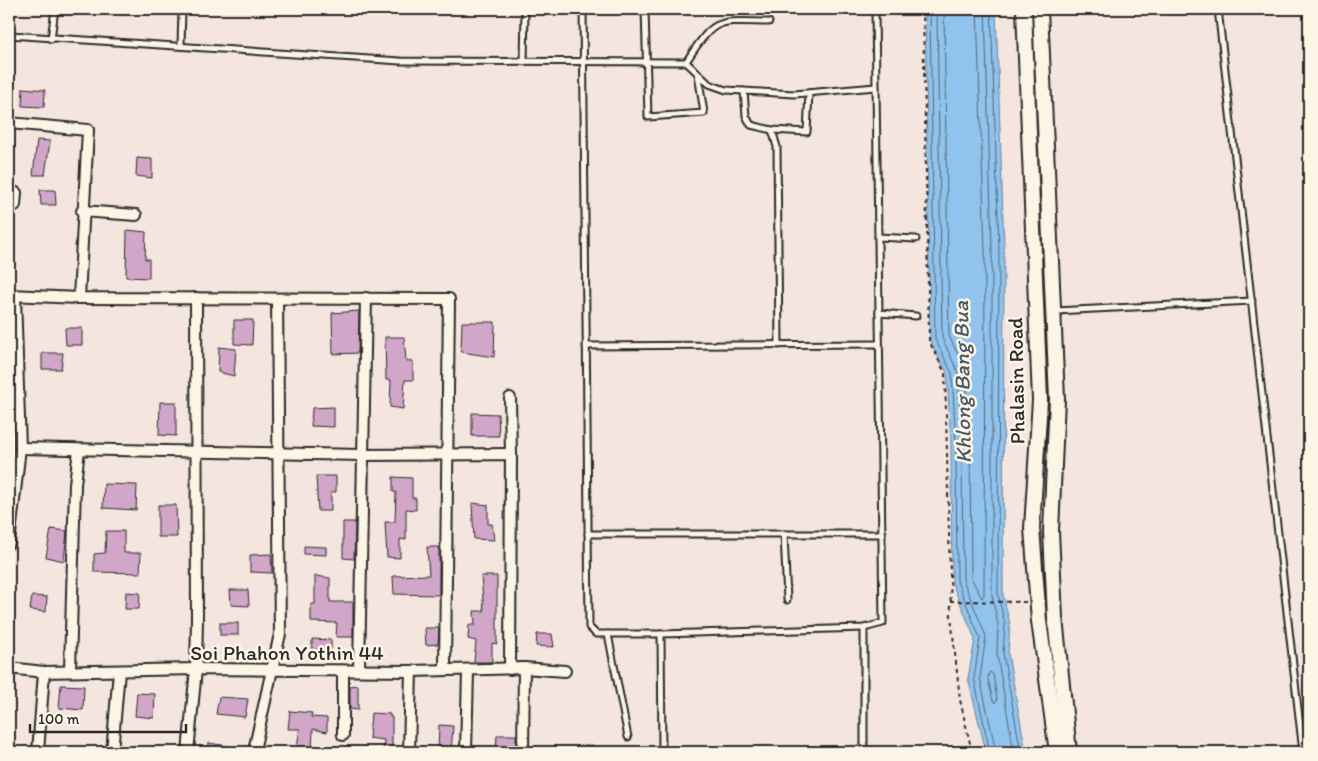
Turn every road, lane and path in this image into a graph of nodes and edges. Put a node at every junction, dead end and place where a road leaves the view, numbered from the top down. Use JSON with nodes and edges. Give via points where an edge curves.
{"nodes":[{"id":1,"x":56,"y":9,"type":"edge"},
{"id":2,"x":182,"y":9,"type":"edge"},
{"id":3,"x":525,"y":9,"type":"edge"},
{"id":4,"x":583,"y":9,"type":"edge"},
{"id":5,"x":644,"y":9,"type":"edge"},
{"id":6,"x":875,"y":9,"type":"edge"},
{"id":7,"x":923,"y":9,"type":"edge"},
{"id":8,"x":1024,"y":9,"type":"edge"},
{"id":9,"x":1040,"y":9,"type":"edge"},
{"id":10,"x":1218,"y":9,"type":"edge"},
{"id":11,"x":769,"y":22,"type":"dead end"},
{"id":12,"x":9,"y":35,"type":"edge"},
{"id":13,"x":51,"y":39,"type":"junction"},
{"id":14,"x":181,"y":46,"type":"junction"},
{"id":15,"x":524,"y":62,"type":"junction"},
{"id":16,"x":686,"y":62,"type":"junction"},
{"id":17,"x":584,"y":63,"type":"junction"},
{"id":18,"x":645,"y":63,"type":"junction"},
{"id":19,"x":698,"y":74,"type":"junction"},
{"id":20,"x":876,"y":88,"type":"junction"},
{"id":21,"x":744,"y":90,"type":"junction"},
{"id":22,"x":809,"y":93,"type":"junction"},
{"id":23,"x":9,"y":123,"type":"edge"},
{"id":24,"x":772,"y":130,"type":"junction"},
{"id":25,"x":9,"y":190,"type":"edge"},
{"id":26,"x":15,"y":205,"type":"dead end"},
{"id":27,"x":82,"y":211,"type":"junction"},
{"id":28,"x":136,"y":215,"type":"dead end"},
{"id":29,"x":878,"y":237,"type":"junction"},
{"id":30,"x":916,"y":239,"type":"dead end"},
{"id":31,"x":12,"y":296,"type":"edge"},
{"id":32,"x":79,"y":298,"type":"junction"},
{"id":33,"x":196,"y":298,"type":"junction"},
{"id":34,"x":366,"y":298,"type":"junction"},
{"id":35,"x":276,"y":299,"type":"junction"},
{"id":36,"x":1252,"y":302,"type":"junction"},
{"id":37,"x":1055,"y":311,"type":"junction"},
{"id":38,"x":1035,"y":312,"type":"junction"},
{"id":39,"x":879,"y":313,"type":"junction"},
{"id":40,"x":916,"y":316,"type":"dead end"},
{"id":41,"x":879,"y":344,"type":"junction"},
{"id":42,"x":779,"y":345,"type":"junction"},
{"id":43,"x":586,"y":346,"type":"junction"},
{"id":44,"x":13,"y":379,"type":"edge"},
{"id":45,"x":510,"y":398,"type":"dead end"},
{"id":46,"x":20,"y":448,"type":"junction"},
{"id":47,"x":79,"y":450,"type":"junction"},
{"id":48,"x":196,"y":451,"type":"junction"},
{"id":49,"x":279,"y":452,"type":"junction"},
{"id":50,"x":511,"y":454,"type":"junction"},
{"id":51,"x":362,"y":455,"type":"junction"},
{"id":52,"x":447,"y":455,"type":"junction"},
{"id":53,"x":588,"y":534,"type":"junction"},
{"id":54,"x":784,"y":534,"type":"junction"},
{"id":55,"x":882,"y":534,"type":"junction"},
{"id":56,"x":9,"y":543,"type":"edge"},
{"id":57,"x":787,"y":600,"type":"dead end"},
{"id":58,"x":950,"y":601,"type":"junction"},
{"id":59,"x":1037,"y":602,"type":"junction"},
{"id":60,"x":864,"y":628,"type":"junction"},
{"id":61,"x":608,"y":634,"type":"junction"},
{"id":62,"x":661,"y":634,"type":"junction"},
{"id":63,"x":9,"y":668,"type":"edge"},
{"id":64,"x":524,"y":668,"type":"junction"},
{"id":65,"x":196,"y":669,"type":"junction"},
{"id":66,"x":445,"y":669,"type":"junction"},
{"id":67,"x":510,"y":669,"type":"junction"},
{"id":68,"x":70,"y":670,"type":"junction"},
{"id":69,"x":360,"y":670,"type":"junction"},
{"id":70,"x":119,"y":671,"type":"junction"},
{"id":71,"x":273,"y":671,"type":"junction"},
{"id":72,"x":342,"y":671,"type":"junction"},
{"id":73,"x":411,"y":671,"type":"junction"},
{"id":74,"x":468,"y":671,"type":"junction"},
{"id":75,"x":565,"y":671,"type":"dead end"},
{"id":76,"x":44,"y":672,"type":"junction"},
{"id":77,"x":343,"y":735,"type":"dead end"},
{"id":78,"x":628,"y":737,"type":"dead end"},
{"id":79,"x":255,"y":746,"type":"dead end"},
{"id":80,"x":38,"y":752,"type":"edge"},
{"id":81,"x":112,"y":752,"type":"edge"},
{"id":82,"x":188,"y":752,"type":"edge"},
{"id":83,"x":409,"y":752,"type":"edge"},
{"id":84,"x":466,"y":752,"type":"edge"},
{"id":85,"x":523,"y":752,"type":"edge"},
{"id":86,"x":662,"y":752,"type":"edge"},
{"id":87,"x":864,"y":752,"type":"edge"},
{"id":88,"x":972,"y":752,"type":"edge"},
{"id":89,"x":1057,"y":752,"type":"edge"},
{"id":90,"x":1069,"y":752,"type":"edge"},
{"id":91,"x":1302,"y":752,"type":"edge"}],
"edges":[{"from":1,"to":13,"type":"lane"},
{"from":2,"to":14,"type":"lane"},
{"from":3,"to":15,"type":"lane"},
{"from":4,"to":17,"type":"lane"},
{"from":5,"to":18,"type":"lane"},
{"from":6,"to":20,"type":"lane"},
{"from":7,"to":58,"type":"path","via":[[929,341],[945,373]]},
{"from":8,"to":38,"type":"main road","name":"Phalasin Road"},
{"from":9,"to":37,"type":"main road","name":"Phalasin Road"},
{"from":10,"to":36,"type":"lane"},
{"from":11,"to":16,"type":"lane","via":[[724,22],[711,29]]},
{"from":12,"to":13,"type":"lane"},
{"from":13,"to":14,"type":"lane"},
{"from":14,"to":15,"type":"lane","via":[[400,61]]},
{"from":15,"to":17,"type":"lane"},
{"from":16,"to":18,"type":"lane"},
{"from":16,"to":19,"type":"lane"},
{"from":17,"to":18,"type":"lane"},
{"from":17,"to":43,"type":"lane"},
{"from":18,"to":19,"type":"lane","via":[[648,117],[704,113]]},
{"from":19,"to":21,"type":"lane","via":[[709,84],[726,90]]},
{"from":20,"to":22,"type":"lane"},
{"from":20,"to":29,"type":"lane"},
{"from":21,"to":22,"type":"lane"},
{"from":21,"to":24,"type":"lane","via":[[746,116],[751,124]]},
{"from":22,"to":24,"type":"lane","via":[[807,132]]},
{"from":23,"to":27,"type":"street","via":[[88,130]]},
{"from":24,"to":42,"type":"lane","via":[[777,146]]},
{"from":25,"to":26,"type":"street","via":[[16,193]]},
{"from":27,"to":28,"type":"street"},
{"from":27,"to":32,"type":"street"},
{"from":29,"to":30,"type":"lane"},
{"from":29,"to":39,"type":"lane"},
{"from":31,"to":32,"type":"street"},
{"from":31,"to":44,"type":"street"},
{"from":32,"to":33,"type":"street"},
{"from":33,"to":35,"type":"street"},
{"from":33,"to":48,"type":"street"},
{"from":34,"to":35,"type":"street"},
{"from":34,"to":51,"type":"street"},
{"from":34,"to":52,"type":"street","via":[[449,298]]},
{"from":35,"to":49,"type":"street"},
{"from":36,"to":37,"type":"lane"},
{"from":36,"to":91,"type":"lane"},
{"from":37,"to":38,"type":"main road"},
{"from":37,"to":90,"type":"main road","name":"Phalasin Road","via":[[1058,399],[1050,530],[1055,618]]},
{"from":38,"to":59,"type":"main road","name":"Phalasin Road","via":[[1040,400],[1032,528]]},
{"from":39,"to":40,"type":"lane"},
{"from":39,"to":41,"type":"lane"},
{"from":41,"to":42,"type":"lane"},
{"from":41,"to":55,"type":"lane"},
{"from":42,"to":43,"type":"lane"},
{"from":43,"to":53,"type":"lane"},
{"from":44,"to":46,"type":"street"},
{"from":45,"to":50,"type":"street"},
{"from":46,"to":47,"type":"street"},
{"from":46,"to":56,"type":"street"},
{"from":47,"to":48,"type":"street"},
{"from":47,"to":68,"type":"street","via":[[75,484]]},
{"from":48,"to":49,"type":"street"},
{"from":48,"to":65,"type":"street"},
{"from":49,"to":51,"type":"street"},
{"from":49,"to":71,"type":"street","via":[[280,634]]},
{"from":50,"to":52,"type":"street"},
{"from":50,"to":67,"type":"street"},
{"from":51,"to":52,"type":"street"},
{"from":51,"to":69,"type":"street"},
{"from":52,"to":66,"type":"street"},
{"from":53,"to":54,"type":"lane"},
{"from":53,"to":61,"type":"lane","via":[[589,627],[596,634]]},
{"from":54,"to":55,"type":"lane"},
{"from":54,"to":57,"type":"lane"},
{"from":55,"to":60,"type":"lane","via":[[884,623]]},
{"from":58,"to":59,"type":"path"},
{"from":58,"to":88,"type":"path","via":[[960,700]]},
{"from":59,"to":89,"type":"main road","name":"Phalasin Road"},
{"from":60,"to":62,"type":"lane"},
{"from":60,"to":87,"type":"lane"},
{"from":61,"to":62,"type":"lane"},
{"from":61,"to":78,"type":"lane"},
{"from":62,"to":86,"type":"lane"},
{"from":63,"to":76,"type":"street","name":"Soi Phahon Yothin 44"},
{"from":64,"to":67,"type":"street","name":"Soi Phahon Yothin 44"},
{"from":64,"to":75,"type":"street","name":"Soi Phahon Yothin 44"},
{"from":64,"to":85,"type":"street"},
{"from":65,"to":70,"type":"street","name":"Soi Phahon Yothin 44"},
{"from":65,"to":71,"type":"street","name":"Soi Phahon Yothin 44"},
{"from":65,"to":82,"type":"street"},
{"from":66,"to":73,"type":"street","name":"Soi Phahon Yothin 44"},
{"from":66,"to":74,"type":"street","name":"Soi Phahon Yothin 44"},
{"from":67,"to":74,"type":"street","name":"Soi Phahon Yothin 44"},
{"from":68,"to":70,"type":"street","name":"Soi Phahon Yothin 44"},
{"from":68,"to":76,"type":"street","name":"Soi Phahon Yothin 44"},
{"from":69,"to":72,"type":"street","name":"Soi Phahon Yothin 44"},
{"from":69,"to":73,"type":"street","name":"Soi Phahon Yothin 44"},
{"from":70,"to":81,"type":"street"},
{"from":71,"to":72,"type":"street","name":"Soi Phahon Yothin 44"},
{"from":71,"to":79,"type":"street"},
{"from":72,"to":77,"type":"street"},
{"from":73,"to":83,"type":"street"},
{"from":74,"to":84,"type":"street"},
{"from":76,"to":80,"type":"street"}]}
